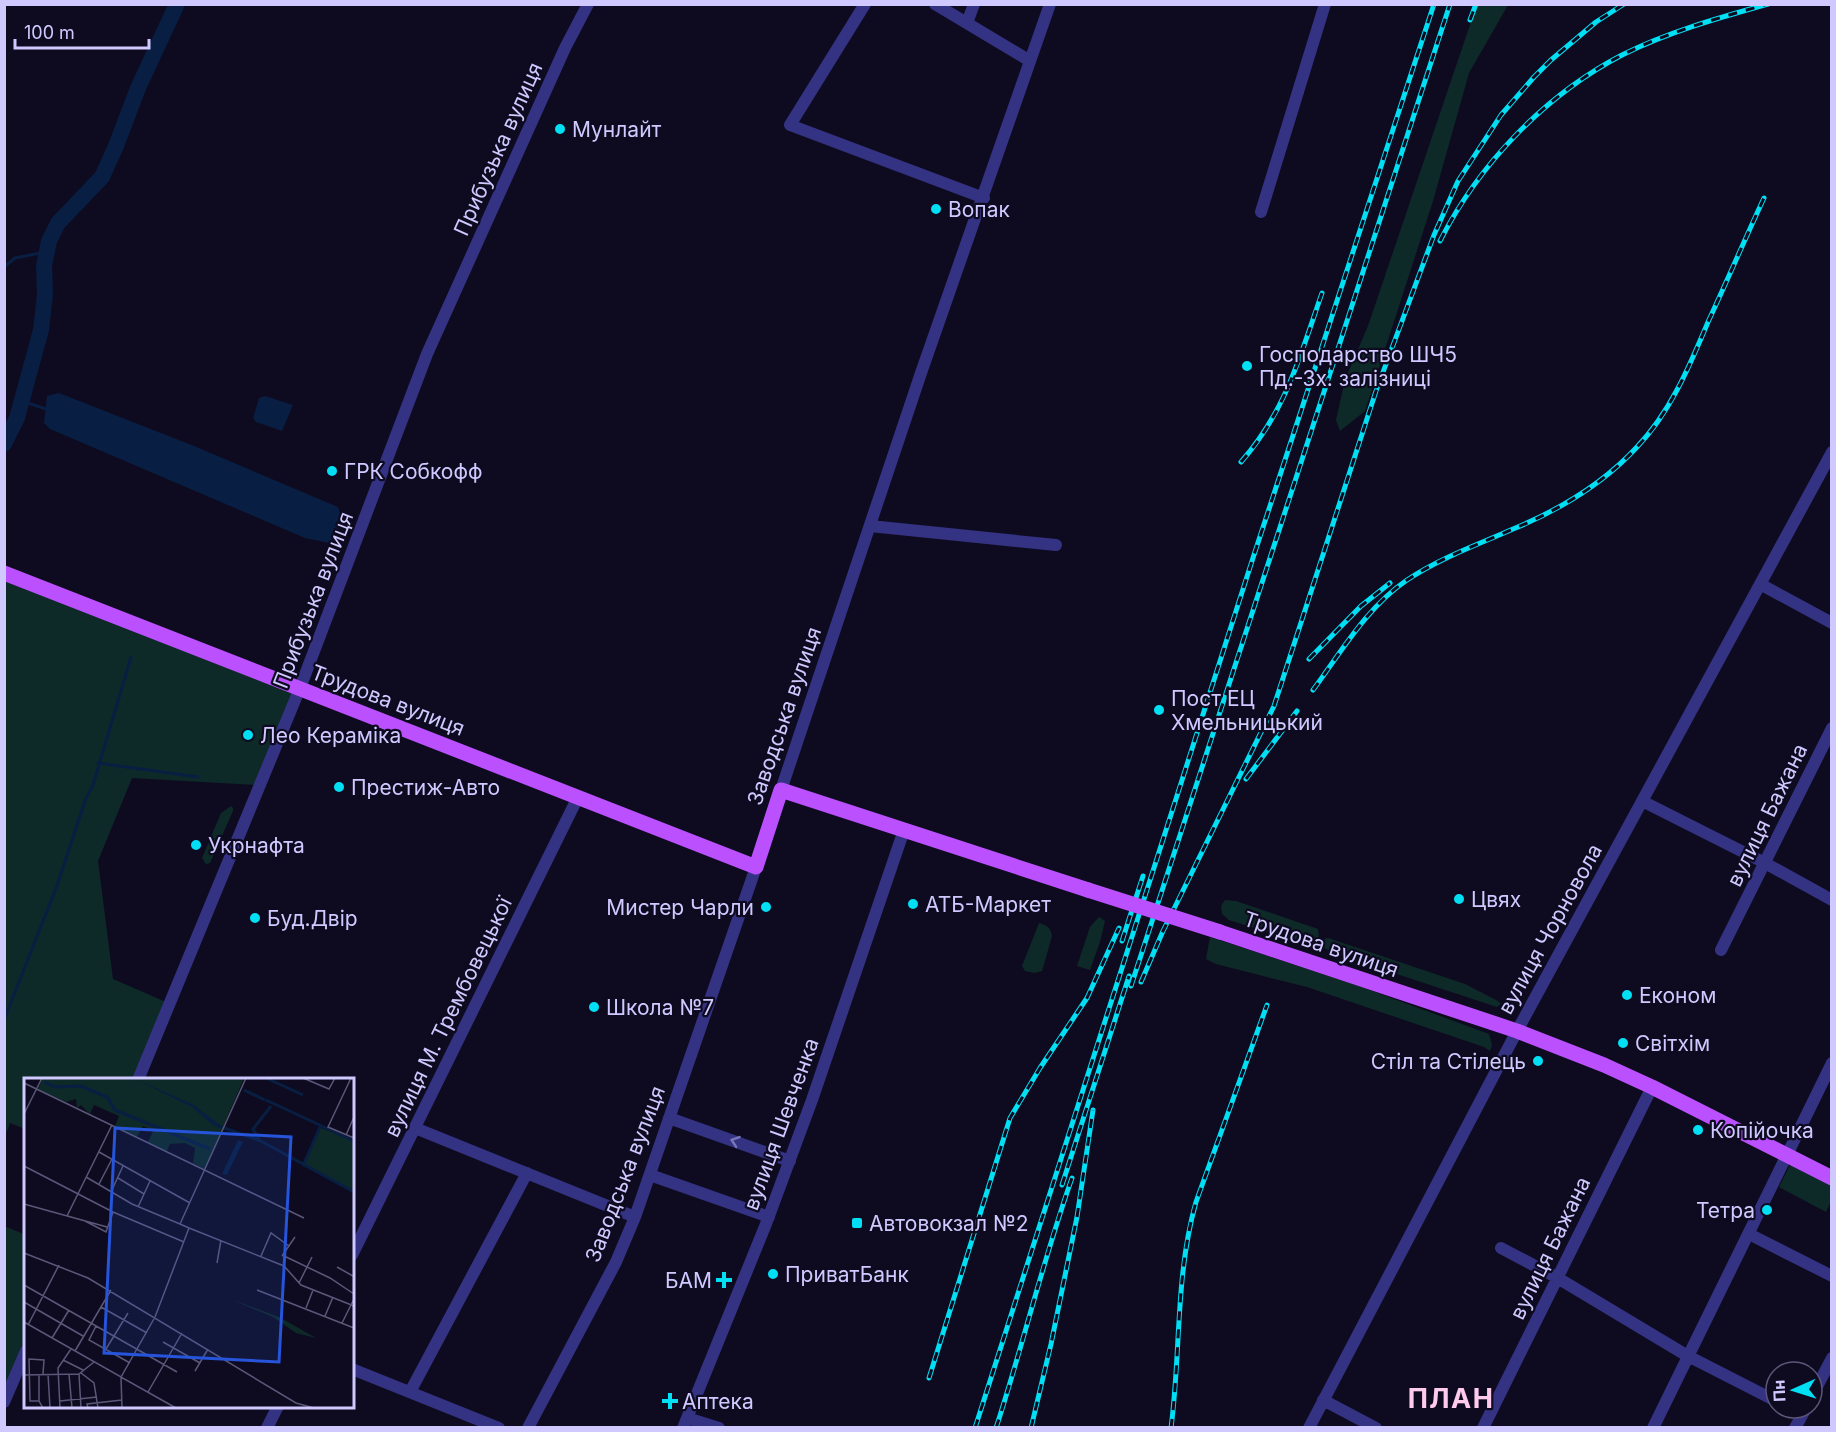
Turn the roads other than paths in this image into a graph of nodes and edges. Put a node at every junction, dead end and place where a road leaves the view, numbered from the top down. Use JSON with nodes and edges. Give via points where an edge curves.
{"nodes":[{"id":1,"x":588,"y":4,"type":"edge"},
{"id":2,"x":865,"y":4,"type":"edge"},
{"id":3,"x":935,"y":4,"type":"edge"},
{"id":4,"x":974,"y":4,"type":"edge"},
{"id":5,"x":1050,"y":4,"type":"edge"},
{"id":6,"x":1325,"y":4,"type":"edge"},
{"id":7,"x":967,"y":23,"type":"junction"},
{"id":8,"x":1030,"y":62,"type":"junction"},
{"id":9,"x":984,"y":198,"type":"junction"},
{"id":10,"x":1261,"y":212,"type":"dead end"},
{"id":11,"x":1832,"y":452,"type":"edge"},
{"id":12,"x":870,"y":526,"type":"junction"},
{"id":13,"x":1056,"y":546,"type":"dead end"},
{"id":14,"x":4,"y":573,"type":"edge"},
{"id":15,"x":1760,"y":584,"type":"junction"},
{"id":16,"x":1832,"y":623,"type":"edge"},
{"id":17,"x":300,"y":688,"type":"junction"},
{"id":18,"x":1832,"y":728,"type":"edge"},
{"id":19,"x":781,"y":790,"type":"junction"},
{"id":20,"x":578,"y":797,"type":"junction"},
{"id":21,"x":1642,"y":801,"type":"junction"},
{"id":22,"x":904,"y":830,"type":"junction"},
{"id":23,"x":1765,"y":863,"type":"junction"},
{"id":24,"x":756,"y":867,"type":"junction"},
{"id":25,"x":1832,"y":900,"type":"edge"},
{"id":26,"x":1721,"y":951,"type":"dead end"},
{"id":27,"x":1516,"y":1031,"type":"junction"},
{"id":28,"x":1832,"y":1063,"type":"edge"},
{"id":29,"x":139,"y":1078,"type":"edge"},
{"id":30,"x":1652,"y":1087,"type":"junction"},
{"id":31,"x":669,"y":1118,"type":"junction"},
{"id":32,"x":415,"y":1128,"type":"junction"},
{"id":33,"x":1788,"y":1155,"type":"junction"},
{"id":34,"x":790,"y":1161,"type":"junction"},
{"id":35,"x":527,"y":1173,"type":"junction"},
{"id":36,"x":650,"y":1175,"type":"junction"},
{"id":37,"x":1832,"y":1178,"type":"edge"},
{"id":38,"x":635,"y":1216,"type":"junction"},
{"id":39,"x":769,"y":1217,"type":"junction"},
{"id":40,"x":1749,"y":1234,"type":"junction"},
{"id":41,"x":1501,"y":1248,"type":"dead end"},
{"id":42,"x":354,"y":1251,"type":"edge"},
{"id":43,"x":1832,"y":1276,"type":"edge"},
{"id":44,"x":1556,"y":1277,"type":"junction"},
{"id":45,"x":1686,"y":1355,"type":"junction"},
{"id":46,"x":24,"y":1356,"type":"edge"},
{"id":47,"x":1832,"y":1359,"type":"edge"},
{"id":48,"x":354,"y":1370,"type":"edge"},
{"id":49,"x":1824,"y":1374,"type":"edge"},
{"id":50,"x":410,"y":1392,"type":"junction"},
{"id":51,"x":1764,"y":1395,"type":"edge"},
{"id":52,"x":1323,"y":1400,"type":"junction"},
{"id":53,"x":4,"y":1402,"type":"edge"},
{"id":54,"x":277,"y":1408,"type":"edge"},
{"id":55,"x":685,"y":1423,"type":"edge"},
{"id":56,"x":267,"y":1428,"type":"edge"},
{"id":57,"x":499,"y":1428,"type":"edge"},
{"id":58,"x":528,"y":1428,"type":"edge"},
{"id":59,"x":719,"y":1428,"type":"edge"},
{"id":60,"x":1309,"y":1428,"type":"edge"},
{"id":61,"x":1376,"y":1428,"type":"edge"},
{"id":62,"x":1483,"y":1428,"type":"edge"},
{"id":63,"x":1653,"y":1428,"type":"edge"}],
"edges":[{"from":1,"to":17,"type":"street","name":"Прибузька вулиця","via":[[427,354]]},
{"from":2,"to":9,"type":"street","via":[[790,125]]},
{"from":3,"to":7,"type":"street"},
{"from":4,"to":7,"type":"street"},
{"from":5,"to":8,"type":"street","name":"Заводська вулиця"},
{"from":6,"to":10,"type":"street"},
{"from":7,"to":8,"type":"street"},
{"from":8,"to":9,"type":"street","name":"Заводська вулиця"},
{"from":9,"to":12,"type":"street","name":"Заводська вулиця"},
{"from":11,"to":15,"type":"street","name":"вулиця Чорновола"},
{"from":12,"to":13,"type":"street"},
{"from":12,"to":19,"type":"street","name":"Заводська вулиця"},
{"from":14,"to":17,"type":"main road","name":"Трудова вулиця"},
{"from":15,"to":16,"type":"street"},
{"from":15,"to":21,"type":"street","name":"вулиця Чорновола"},
{"from":17,"to":20,"type":"main road","name":"Трудова вулиця"},
{"from":17,"to":29,"type":"street","name":"Прибузька вулиця"},
{"from":18,"to":23,"type":"street","name":"вулиця Бажана"},
{"from":19,"to":22,"type":"main road","name":"Трудова вулиця"},
{"from":19,"to":24,"type":"main road","name":"Заводська вулиця"},
{"from":20,"to":24,"type":"main road","name":"Трудова вулиця"},
{"from":20,"to":32,"type":"street","name":"вулиця М. Трембовецької"},
{"from":21,"to":23,"type":"street"},
{"from":21,"to":27,"type":"street","name":"вулиця Чорновола"},
{"from":22,"to":27,"type":"main road","name":"Трудова вулиця","bridge":true},
{"from":22,"to":34,"type":"street","name":"вулиця Шевченка"},
{"from":23,"to":25,"type":"street"},
{"from":23,"to":26,"type":"street","name":"вулиця Бажана"},
{"from":24,"to":31,"type":"street","name":"Заводська вулиця"},
{"from":27,"to":30,"type":"main road","name":"Трудова вулиця"},
{"from":27,"to":52,"type":"street","name":"вулиця Чорновола"},
{"from":28,"to":33,"type":"street"},
{"from":30,"to":33,"type":"main road","name":"Трудова вулиця"},
{"from":30,"to":44,"type":"street","name":"вулиця Бажана"},
{"from":34,"to":31,"type":"street","one_way":true},
{"from":31,"to":36,"type":"street","name":"Заводська вулиця"},
{"from":32,"to":35,"type":"street"},
{"from":32,"to":42,"type":"street","name":"вулиця М. Трембовецької"},
{"from":33,"to":37,"type":"main road","name":"Трудова вулиця"},
{"from":33,"to":40,"type":"street"},
{"from":34,"to":39,"type":"street","name":"вулиця Шевченка"},
{"from":35,"to":38,"type":"street"},
{"from":35,"to":50,"type":"street"},
{"from":36,"to":38,"type":"street","name":"Заводська вулиця"},
{"from":36,"to":39,"type":"street"},
{"from":38,"to":58,"type":"street","name":"Заводська вулиця","via":[[616,1262]]},
{"from":39,"to":55,"type":"street","name":"вулиця Шевченка"},
{"from":40,"to":43,"type":"street"},
{"from":40,"to":45,"type":"street"},
{"from":41,"to":44,"type":"street"},
{"from":44,"to":45,"type":"street"},
{"from":44,"to":62,"type":"street","name":"вулиця Бажана"},
{"from":45,"to":51,"type":"street"},
{"from":45,"to":63,"type":"street"},
{"from":46,"to":53,"type":"street"},
{"from":47,"to":49,"type":"street"},
{"from":48,"to":50,"type":"street"},
{"from":50,"to":57,"type":"street"},
{"from":52,"to":60,"type":"street","name":"вулиця Чорновола"},
{"from":52,"to":61,"type":"street"},
{"from":54,"to":56,"type":"street"},
{"from":55,"to":59,"type":"street"}]}
